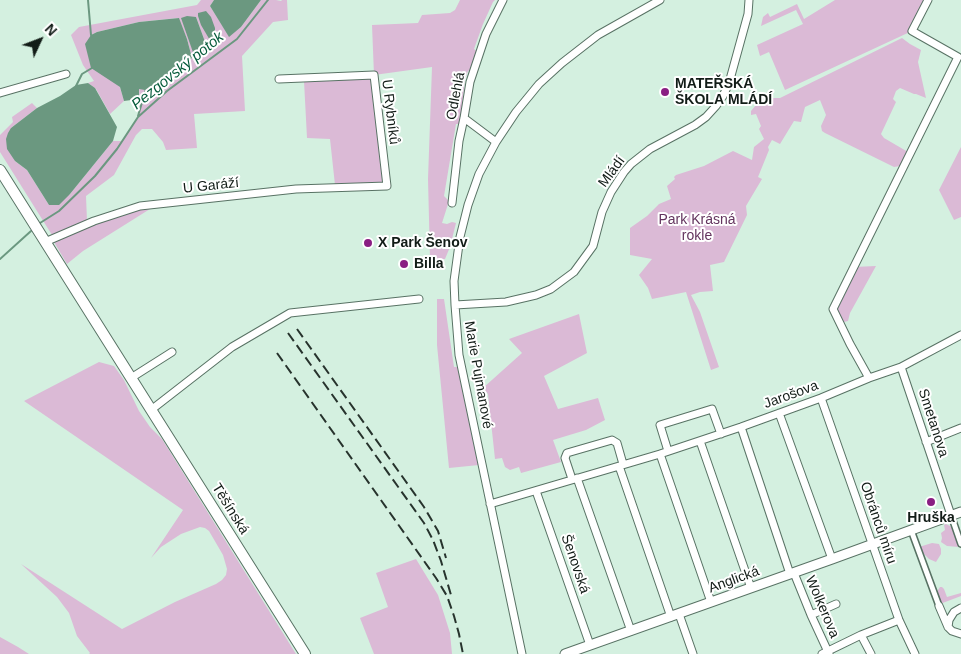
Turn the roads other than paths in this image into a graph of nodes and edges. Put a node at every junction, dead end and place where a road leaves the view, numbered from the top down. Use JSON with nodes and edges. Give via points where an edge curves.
{"nodes":[{"id":1,"x":503,"y":0,"type":"edge"},
{"id":2,"x":660,"y":0,"type":"edge"},
{"id":3,"x":749,"y":0,"type":"edge"},
{"id":4,"x":928,"y":0,"type":"edge"},
{"id":5,"x":959,"y":57,"type":"edge"},
{"id":6,"x":66,"y":74,"type":"dead end"},
{"id":7,"x":279,"y":79,"type":"dead end"},
{"id":8,"x":0,"y":93,"type":"edge"},
{"id":9,"x":464,"y":118,"type":"junction"},
{"id":10,"x":496,"y":142,"type":"junction"},
{"id":11,"x":0,"y":170,"type":"edge"},
{"id":12,"x":387,"y":186,"type":"joint"},
{"id":13,"x":452,"y":203,"type":"dead end"},
{"id":14,"x":45,"y":242,"type":"junction"},
{"id":15,"x":419,"y":299,"type":"dead end"},
{"id":16,"x":455,"y":305,"type":"junction"},
{"id":17,"x":961,"y":335,"type":"edge"},
{"id":18,"x":172,"y":352,"type":"dead end"},
{"id":19,"x":901,"y":366,"type":"junction"},
{"id":20,"x":130,"y":378,"type":"junction"},
{"id":21,"x":869,"y":378,"type":"junction"},
{"id":22,"x":821,"y":398,"type":"junction"},
{"id":23,"x":151,"y":410,"type":"junction"},
{"id":24,"x":779,"y":413,"type":"junction"},
{"id":25,"x":741,"y":427,"type":"junction"},
{"id":26,"x":961,"y":428,"type":"edge"},
{"id":27,"x":721,"y":434,"type":"junction"},
{"id":28,"x":700,"y":441,"type":"junction"},
{"id":29,"x":926,"y":442,"type":"junction"},
{"id":30,"x":668,"y":451,"type":"junction"},
{"id":31,"x":660,"y":454,"type":"junction"},
{"id":32,"x":621,"y":465,"type":"junction"},
{"id":33,"x":575,"y":479,"type":"junction"},
{"id":34,"x":536,"y":491,"type":"junction"},
{"id":35,"x":490,"y":504,"type":"junction"},
{"id":36,"x":961,"y":512,"type":"edge"},
{"id":37,"x":951,"y":515,"type":"junction"},
{"id":38,"x":911,"y":530,"type":"junction"},
{"id":39,"x":872,"y":544,"type":"junction"},
{"id":40,"x":961,"y":544,"type":"edge"},
{"id":41,"x":832,"y":559,"type":"junction"},
{"id":42,"x":792,"y":573,"type":"junction"},
{"id":43,"x":751,"y":588,"type":"junction"},
{"id":44,"x":711,"y":602,"type":"junction"},
{"id":45,"x":836,"y":604,"type":"dead end"},
{"id":46,"x":939,"y":606,"type":"joint"},
{"id":47,"x":961,"y":608,"type":"edge"},
{"id":48,"x":675,"y":615,"type":"junction"},
{"id":49,"x":811,"y":615,"type":"junction"},
{"id":50,"x":899,"y":620,"type":"junction"},
{"id":51,"x":948,"y":627,"type":"junction"},
{"id":52,"x":631,"y":631,"type":"junction"},
{"id":53,"x":961,"y":634,"type":"edge"},
{"id":54,"x":862,"y":635,"type":"junction"},
{"id":55,"x":586,"y":649,"type":"edge"},
{"id":56,"x":826,"y":653,"type":"edge"},
{"id":57,"x":306,"y":654,"type":"edge"},
{"id":58,"x":522,"y":654,"type":"edge"},
{"id":59,"x":565,"y":654,"type":"edge"},
{"id":60,"x":693,"y":654,"type":"edge"},
{"id":61,"x":871,"y":654,"type":"edge"},
{"id":62,"x":915,"y":654,"type":"edge"}],
"edges":[{"from":1,"to":9,"type":"street","name":"Odlehlá","via":[[486,34],[470,82]]},
{"from":2,"to":10,"type":"street","name":"Marie Pujmanové","via":[[598,35],[562,63],[539,84]]},
{"from":3,"to":16,"type":"street","name":"Mládí","via":[[737,55],[723,96],[706,117],[650,149],[624,172],[602,212],[593,246],[574,272],[536,295],[506,302]]},
{"from":4,"to":5,"type":"street","via":[[912,31]]},
{"from":5,"to":21,"type":"street","via":[[833,309]]},
{"from":6,"to":8,"type":"street"},
{"from":7,"to":12,"type":"street","name":"U Rybníků","via":[[374,75]]},
{"from":9,"to":10,"type":"street"},
{"from":9,"to":13,"type":"street","name":"Odlehlá"},
{"from":10,"to":16,"type":"street","name":"Marie Pujmanové","via":[[479,174],[468,205],[455,265]]},
{"from":11,"to":14,"type":"main road","name":"Těšínská"},
{"from":12,"to":14,"type":"street","name":"U Garáží","via":[[296,189],[140,206]]},
{"from":14,"to":20,"type":"main road","name":"Těšínská"},
{"from":15,"to":23,"type":"street","via":[[290,313],[232,347]]},
{"from":16,"to":35,"type":"street","name":"Marie Pujmanové","via":[[459,355]]},
{"from":17,"to":19,"type":"street","name":"Jarošova"},
{"from":18,"to":20,"type":"street"},
{"from":19,"to":21,"type":"street","name":"Jarošova"},
{"from":19,"to":29,"type":"street","name":"Smetanova"},
{"from":20,"to":23,"type":"main road","name":"Těšínská"},
{"from":21,"to":22,"type":"street","name":"Jarošova"},
{"from":22,"to":24,"type":"street","name":"Jarošova"},
{"from":22,"to":39,"type":"street","name":"Obránců míru"},
{"from":23,"to":57,"type":"main road","name":"Těšínská"},
{"from":24,"to":25,"type":"street","name":"Jarošova"},
{"from":24,"to":41,"type":"street"},
{"from":25,"to":27,"type":"street","name":"Jarošova"},
{"from":25,"to":42,"type":"street","name":"Wolkerova"},
{"from":26,"to":29,"type":"street"},
{"from":27,"to":28,"type":"street","name":"Jarošova"},
{"from":27,"to":30,"type":"street","via":[[712,409],[660,425]]},
{"from":28,"to":30,"type":"street","name":"Jarošova"},
{"from":28,"to":43,"type":"street"},
{"from":29,"to":37,"type":"street","name":"Smetanova"},
{"from":30,"to":31,"type":"street","name":"Jarošova"},
{"from":31,"to":32,"type":"street","name":"Jarošova"},
{"from":31,"to":44,"type":"street"},
{"from":32,"to":33,"type":"street","name":"Jarošova"},
{"from":32,"to":33,"type":"street","via":[[616,443],[612,440],[603,442],[567,453],[565,458]]},
{"from":32,"to":48,"type":"street"},
{"from":33,"to":34,"type":"street","name":"Jarošova"},
{"from":33,"to":52,"type":"street"},
{"from":34,"to":35,"type":"street","name":"Jarošova"},
{"from":34,"to":55,"type":"street","name":"Šenovská"},
{"from":35,"to":58,"type":"street","name":"Marie Pujmanové"},
{"from":36,"to":37,"type":"street"},
{"from":37,"to":38,"type":"street","name":"Anglická"},
{"from":37,"to":40,"type":"street"},
{"from":38,"to":39,"type":"street","name":"Anglická"},
{"from":38,"to":46,"type":"street"},
{"from":39,"to":41,"type":"street","name":"Anglická"},
{"from":39,"to":50,"type":"street","name":"Obránců míru"},
{"from":41,"to":42,"type":"street","name":"Anglická"},
{"from":42,"to":43,"type":"street","name":"Anglická"},
{"from":42,"to":49,"type":"street","name":"Wolkerova"},
{"from":43,"to":44,"type":"street","name":"Anglická"},
{"from":44,"to":48,"type":"street","name":"Anglická"},
{"from":45,"to":49,"type":"street"},
{"from":46,"to":51,"type":"street"},
{"from":47,"to":51,"type":"street","via":[[954,612]]},
{"from":48,"to":52,"type":"street","name":"Anglická"},
{"from":48,"to":60,"type":"street"},
{"from":49,"to":56,"type":"street","name":"Wolkerova"},
{"from":50,"to":54,"type":"street"},
{"from":50,"to":62,"type":"street","name":"Obránců míru"},
{"from":51,"to":53,"type":"street"},
{"from":52,"to":55,"type":"street","name":"Anglická"},
{"from":54,"to":56,"type":"street"},
{"from":54,"to":61,"type":"street"},
{"from":55,"to":59,"type":"street","name":"Anglická"}]}
